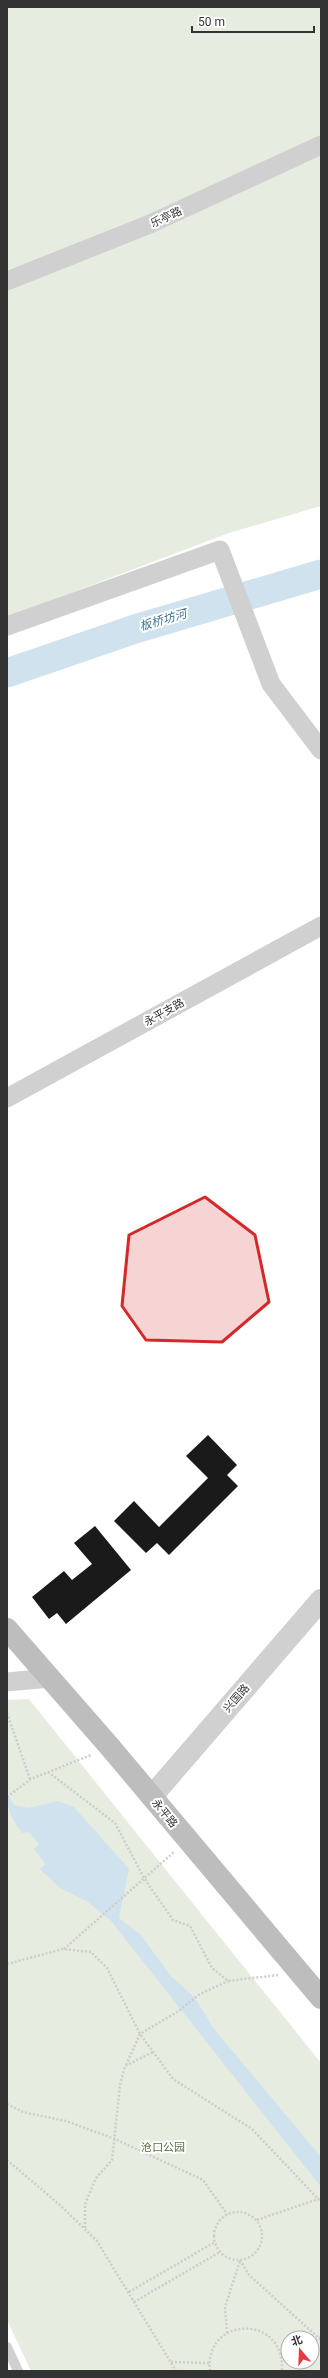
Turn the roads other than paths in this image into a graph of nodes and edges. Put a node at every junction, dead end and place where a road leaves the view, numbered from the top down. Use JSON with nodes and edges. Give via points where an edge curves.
{"nodes":[{"id":1,"x":321,"y":145,"type":"edge"},
{"id":2,"x":7,"y":281,"type":"edge"},
{"id":3,"x":7,"y":626,"type":"edge"},
{"id":4,"x":321,"y":750,"type":"edge"},
{"id":5,"x":321,"y":926,"type":"edge"},
{"id":6,"x":7,"y":1098,"type":"edge"},
{"id":7,"x":321,"y":1600,"type":"edge"},
{"id":8,"x":7,"y":1629,"type":"edge"},
{"id":9,"x":50,"y":1678,"type":"junction"},
{"id":10,"x":7,"y":1682,"type":"edge"},
{"id":11,"x":152,"y":1796,"type":"junction"},
{"id":12,"x":321,"y":1998,"type":"edge"},
{"id":13,"x":7,"y":2347,"type":"edge"},
{"id":14,"x":18,"y":2371,"type":"edge"}],
"edges":[{"from":1,"to":2,"type":"street","name":"乐亭路","via":[[150,224]]},
{"from":3,"to":4,"type":"street","via":[[220,550],[271,684]]},
{"from":5,"to":6,"type":"street","name":"永平支路"},
{"from":7,"to":11,"type":"street","name":"兴国路"},
{"from":8,"to":9,"type":"main road","name":"永平路"},
{"from":9,"to":10,"type":"street"},
{"from":9,"to":11,"type":"main road","name":"永平路"},
{"from":11,"to":12,"type":"main road","name":"永平路"},
{"from":13,"to":14,"type":"lane"}]}
